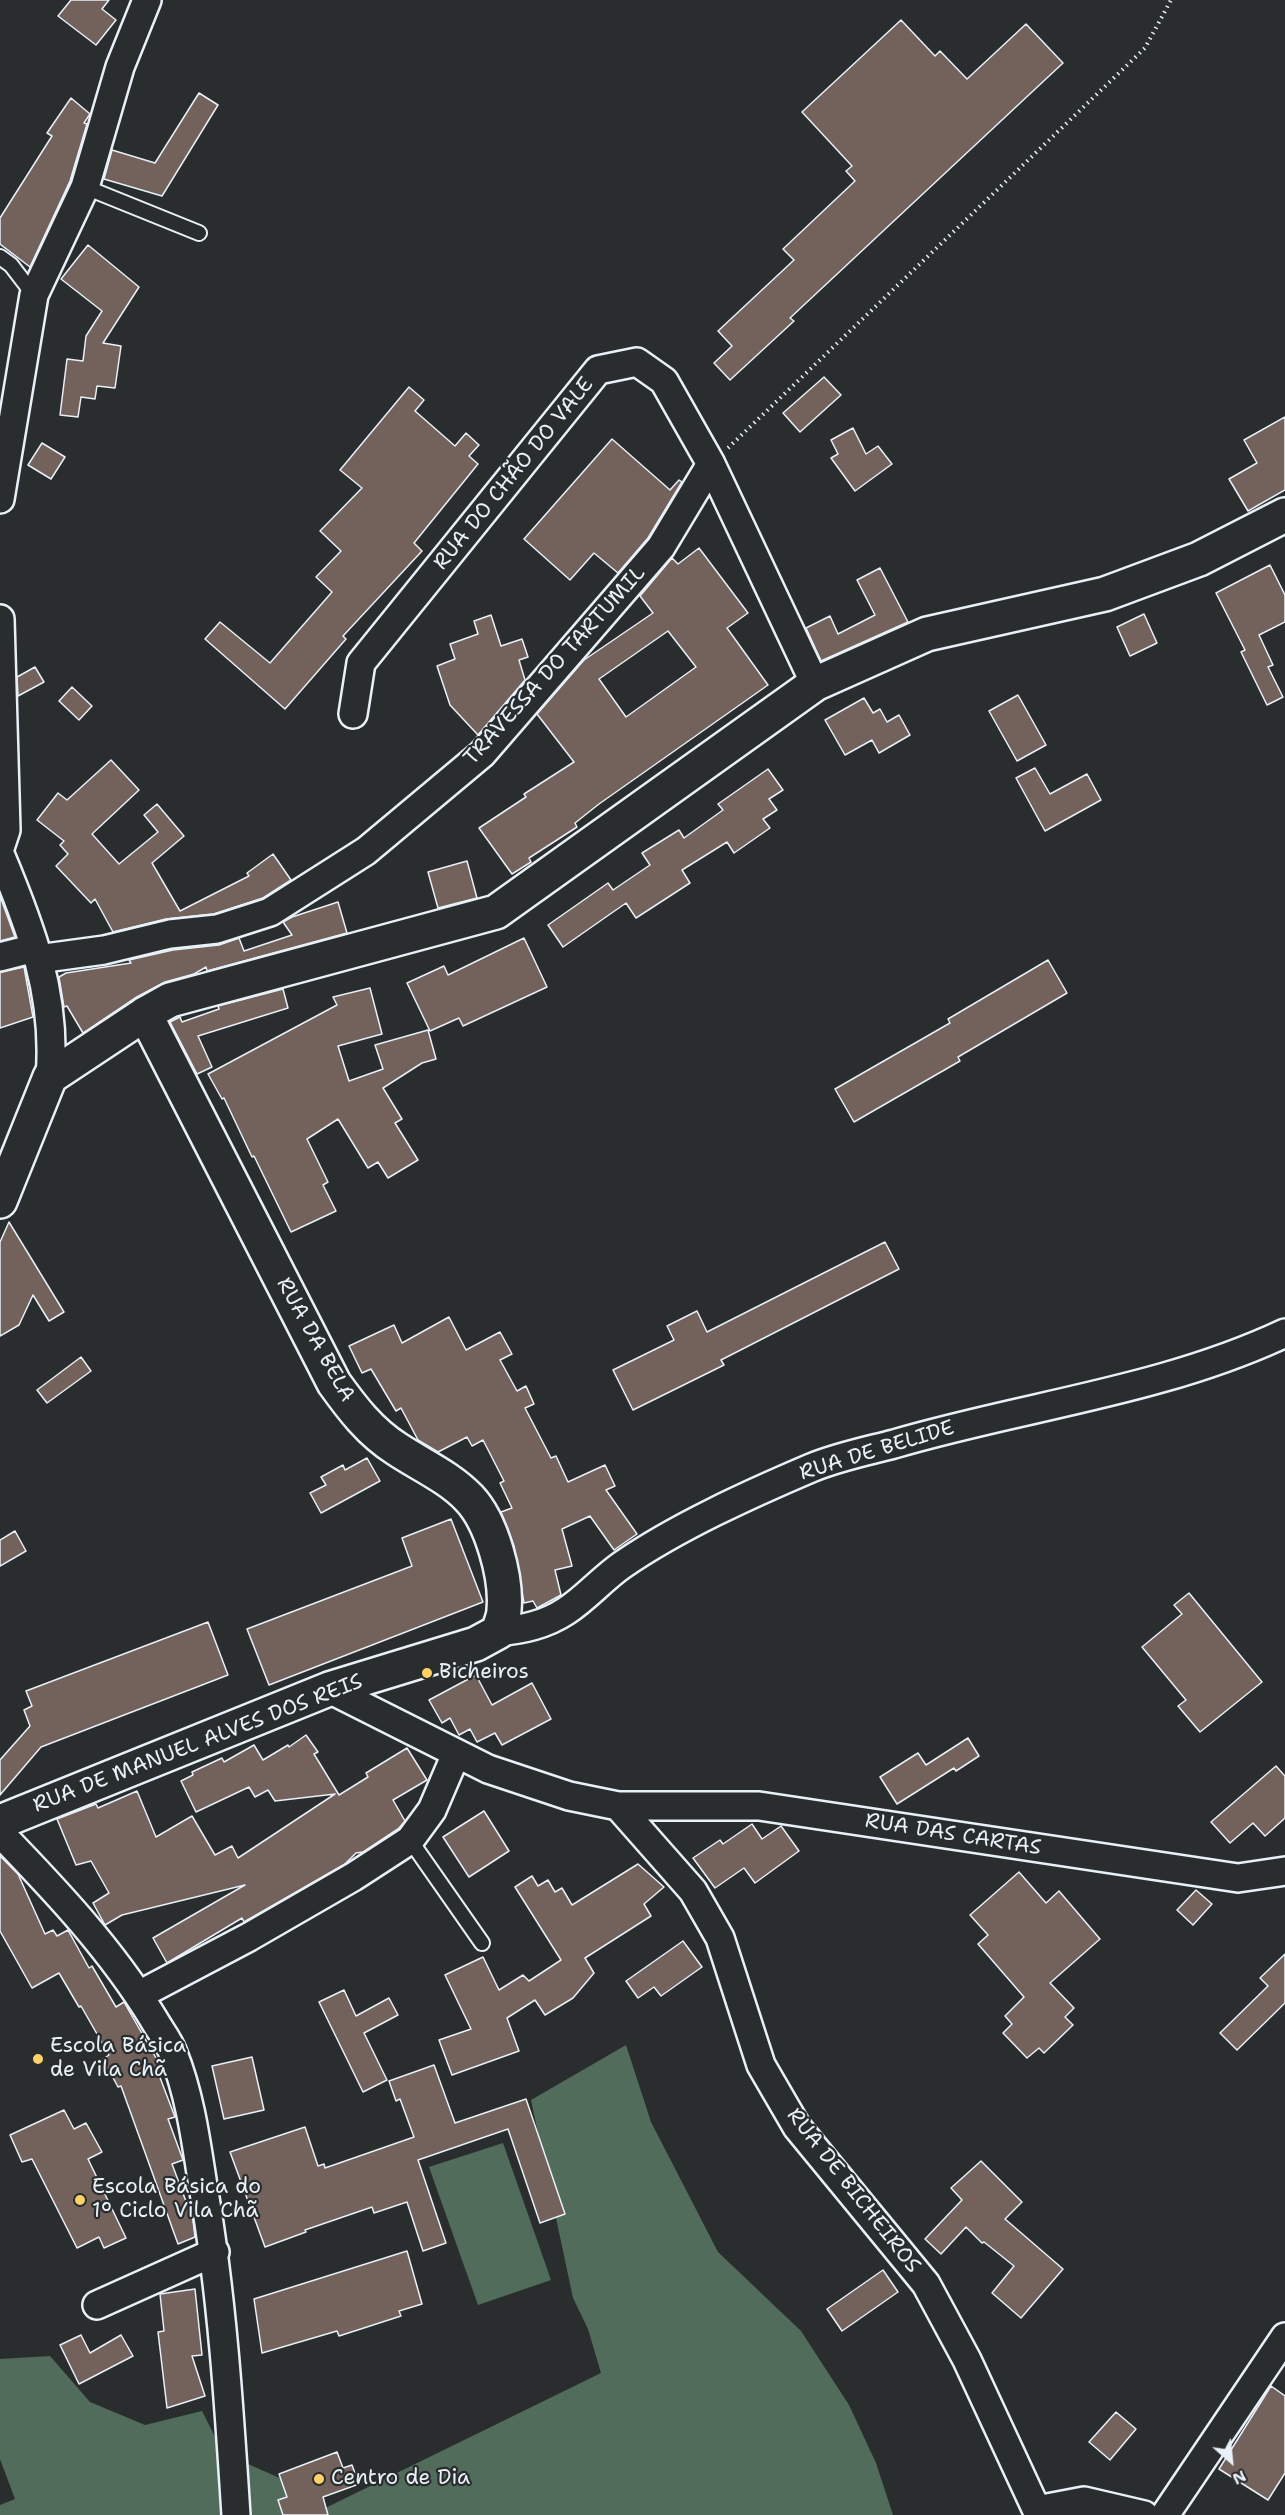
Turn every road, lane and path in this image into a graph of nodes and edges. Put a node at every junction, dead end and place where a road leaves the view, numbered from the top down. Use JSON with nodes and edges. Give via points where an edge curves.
{"nodes":[{"id":1,"x":147,"y":0,"type":"edge"},
{"id":2,"x":1171,"y":0,"type":"edge"},
{"id":3,"x":85,"y":187,"type":"junction"},
{"id":4,"x":199,"y":233,"type":"dead end"},
{"id":5,"x":0,"y":256,"type":"edge"},
{"id":6,"x":34,"y":295,"type":"junction"},
{"id":7,"x":711,"y":464,"type":"junction"},
{"id":8,"x":0,"y":499,"type":"edge"},
{"id":9,"x":1285,"y":515,"type":"edge"},
{"id":10,"x":0,"y":619,"type":"edge"},
{"id":11,"x":815,"y":684,"type":"junction"},
{"id":12,"x":353,"y":714,"type":"dead end"},
{"id":13,"x":0,"y":848,"type":"edge"},
{"id":14,"x":0,"y":854,"type":"edge"},
{"id":15,"x":36,"y":953,"type":"junction"},
{"id":16,"x":0,"y":957,"type":"edge"},
{"id":17,"x":145,"y":1014,"type":"junction"},
{"id":18,"x":50,"y":1077,"type":"junction"},
{"id":19,"x":0,"y":1201,"type":"edge"},
{"id":20,"x":1285,"y":1333,"type":"edge"},
{"id":21,"x":498,"y":1632,"type":"junction"},
{"id":22,"x":329,"y":1689,"type":"junction"},
{"id":23,"x":456,"y":1754,"type":"junction"},
{"id":24,"x":618,"y":1806,"type":"junction"},
{"id":25,"x":0,"y":1822,"type":"edge"},
{"id":26,"x":0,"y":1833,"type":"edge"},
{"id":27,"x":410,"y":1840,"type":"junction"},
{"id":28,"x":1285,"y":1871,"type":"edge"},
{"id":29,"x":482,"y":1943,"type":"dead end"},
{"id":30,"x":139,"y":1995,"type":"junction"},
{"id":31,"x":215,"y":2252,"type":"junction"},
{"id":32,"x":97,"y":2305,"type":"dead end"},
{"id":33,"x":1285,"y":2337,"type":"edge"},
{"id":34,"x":1038,"y":2512,"type":"edge"},
{"id":35,"x":236,"y":2515,"type":"edge"},
{"id":36,"x":1144,"y":2515,"type":"edge"},
{"id":37,"x":1165,"y":2515,"type":"edge"}],
"edges":[{"from":1,"to":3,"type":"street","via":[[120,67]]},
{"from":2,"to":7,"type":"path","via":[[1145,48]]},
{"from":3,"to":4,"type":"lane"},
{"from":3,"to":6,"type":"street"},
{"from":5,"to":6,"type":"lane"},
{"from":6,"to":8,"type":"street"},
{"from":7,"to":11,"type":"street","name":"RUA DO CHÃO DO VALE"},
{"from":7,"to":12,"type":"street","name":"RUA DO CHÃO DO VALE","via":[[664,381],[637,362],[598,370],[361,663]]},
{"from":7,"to":15,"type":"street","name":"TRAVESSA DO TARTUMIL","via":[[661,547],[482,754],[366,851],[270,912],[217,929],[170,934],[104,950]]},
{"from":9,"to":11,"type":"main road","via":[[1199,559],[1116,590],[927,634]]},
{"from":10,"to":13,"type":"street","via":[[6,830]]},
{"from":11,"to":17,"type":"main road","via":[[496,912],[193,992]]},
{"from":14,"to":15,"type":"street","via":[[28,920]]},
{"from":15,"to":16,"type":"street","name":"TRAVESSA DO TARTUMIL"},
{"from":15,"to":18,"type":"street","via":[[50,1010]]},
{"from":17,"to":18,"type":"main road"},
{"from":17,"to":21,"type":"main road","name":"RUA DA BELA","via":[[334,1383],[366,1425],[470,1498],[486,1525],[504,1588],[504,1612]]},
{"from":18,"to":19,"type":"main road"},
{"from":20,"to":21,"type":"street","name":"RUA DE BELIDE","via":[[1247,1351],[1146,1381],[925,1434],[813,1467],[705,1517],[622,1565],[551,1620]]},
{"from":21,"to":22,"type":"main road","name":"RUA DE MANUEL ALVES DOS REIS","via":[[454,1652]]},
{"from":22,"to":23,"type":"street"},
{"from":22,"to":25,"type":"main road","name":"RUA DE MANUEL ALVES DOS REIS"},
{"from":23,"to":24,"type":"street","via":[[569,1796]]},
{"from":23,"to":27,"type":"street","via":[[432,1810]]},
{"from":24,"to":28,"type":"street","name":"RUA DAS CARTAS","via":[[759,1806],[1238,1878]]},
{"from":24,"to":34,"type":"street","name":"RUA DE BICHEIROS","via":[[693,1891],[720,1938],[761,2066],[797,2127],[926,2284],[967,2360]]},
{"from":26,"to":30,"type":"street","via":[[62,1898]]},
{"from":27,"to":29,"type":"lane"},
{"from":27,"to":30,"type":"street","via":[[259,1932]]},
{"from":30,"to":31,"type":"street","via":[[173,2052],[192,2118]]},
{"from":31,"to":32,"type":"street"},
{"from":31,"to":35,"type":"street"},
{"from":33,"to":37,"type":"street"},
{"from":34,"to":36,"type":"street","via":[[1084,2501]]}]}
